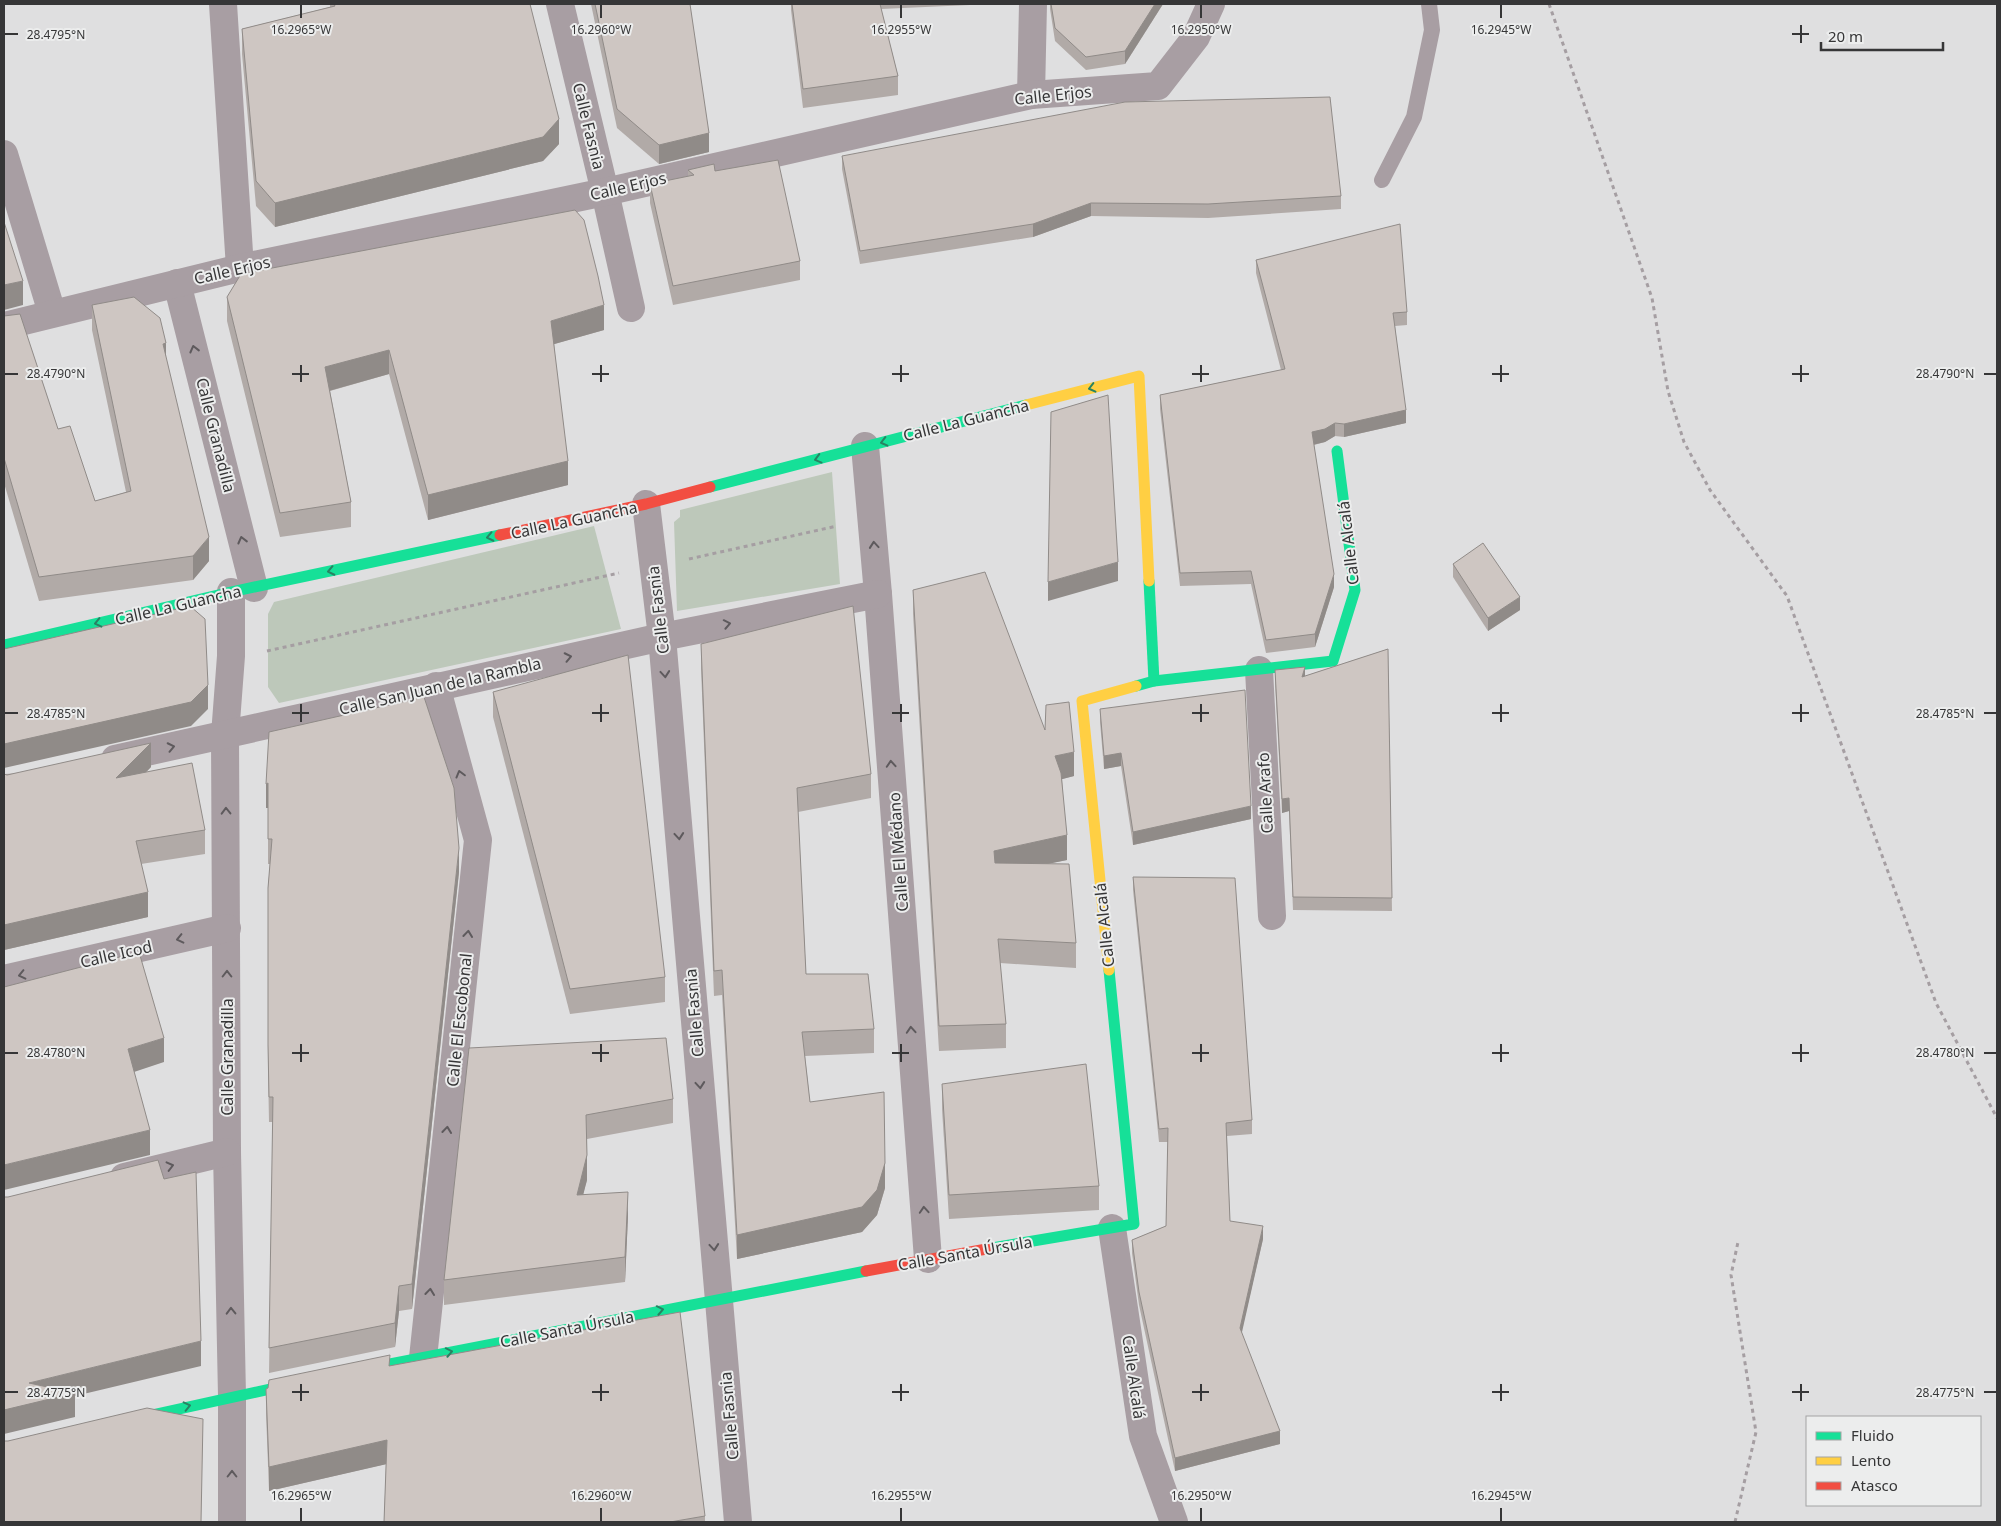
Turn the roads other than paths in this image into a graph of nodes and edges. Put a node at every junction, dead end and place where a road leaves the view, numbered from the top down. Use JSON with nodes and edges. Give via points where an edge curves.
{"nodes":[{"id":1,"x":223,"y":4,"type":"edge"},
{"id":2,"x":560,"y":4,"type":"edge"},
{"id":3,"x":1033,"y":4,"type":"edge"},
{"id":4,"x":1211,"y":4,"type":"edge"},
{"id":5,"x":1429,"y":4,"type":"edge"},
{"id":6,"x":1031,"y":95,"type":"junction"},
{"id":7,"x":4,"y":154,"type":"edge"},
{"id":8,"x":1382,"y":180,"type":"dead end"},
{"id":9,"x":605,"y":192,"type":"junction"},
{"id":10,"x":240,"y":268,"type":"junction"},
{"id":11,"x":177,"y":283,"type":"junction"},
{"id":12,"x":631,"y":308,"type":"dead end"},
{"id":13,"x":52,"y":313,"type":"junction"},
{"id":14,"x":4,"y":326,"type":"edge"},
{"id":15,"x":865,"y":446,"type":"junction"},
{"id":16,"x":1337,"y":451,"type":"dead end"},
{"id":17,"x":646,"y":504,"type":"junction"},
{"id":18,"x":243,"y":590,"type":"junction"},
{"id":19,"x":878,"y":594,"type":"junction"},
{"id":20,"x":662,"y":636,"type":"junction"},
{"id":21,"x":4,"y":645,"type":"edge"},
{"id":22,"x":1259,"y":670,"type":"junction"},
{"id":23,"x":1154,"y":681,"type":"junction"},
{"id":24,"x":436,"y":686,"type":"junction"},
{"id":25,"x":225,"y":735,"type":"junction"},
{"id":26,"x":90,"y":765,"type":"edge"},
{"id":27,"x":1272,"y":916,"type":"dead end"},
{"id":28,"x":227,"y":928,"type":"junction"},
{"id":29,"x":4,"y":979,"type":"edge"},
{"id":30,"x":227,"y":1152,"type":"junction"},
{"id":31,"x":97,"y":1183,"type":"edge"},
{"id":32,"x":1123,"y":1226,"type":"junction"},
{"id":33,"x":928,"y":1258,"type":"junction"},
{"id":34,"x":719,"y":1298,"type":"junction"},
{"id":35,"x":423,"y":1358,"type":"junction"},
{"id":36,"x":347,"y":1373,"type":"edge"},
{"id":37,"x":318,"y":1379,"type":"edge"},
{"id":38,"x":232,"y":1396,"type":"junction"},
{"id":39,"x":118,"y":1423,"type":"edge"},
{"id":40,"x":232,"y":1522,"type":"edge"},
{"id":41,"x":738,"y":1522,"type":"edge"},
{"id":42,"x":1174,"y":1522,"type":"edge"}],
"edges":[{"from":1,"to":10,"type":"street"},
{"from":2,"to":9,"type":"street","name":"Calle Fasnia"},
{"from":3,"to":6,"type":"street"},
{"from":4,"to":6,"type":"street","name":"Calle Erjos","via":[[1196,37],[1158,86]]},
{"from":5,"to":8,"type":"lane","via":[[1432,30],[1414,117]]},
{"from":6,"to":9,"type":"street","name":"Calle Erjos"},
{"from":7,"to":13,"type":"street"},
{"from":9,"to":10,"type":"street","name":"Calle Erjos"},
{"from":9,"to":12,"type":"street","name":"Calle Fasnia"},
{"from":10,"to":11,"type":"street","name":"Calle Erjos"},
{"from":11,"to":13,"type":"street","name":"Calle Erjos"},
{"from":18,"to":11,"type":"street","name":"Calle Granadilla","one_way":true},
{"from":13,"to":14,"type":"street","name":"Calle Erjos"},
{"from":15,"to":17,"type":"street","name":"Calle La Guancha","one_way":true},
{"from":19,"to":15,"type":"street","name":"Calle El Médano","one_way":true},
{"from":23,"to":15,"type":"street","name":"Calle La Guancha","one_way":true,"via":[[1139,376]]},
{"from":16,"to":22,"type":"street","name":"Calle Alcalá","via":[[1355,590],[1332,661]]},
{"from":17,"to":18,"type":"street","name":"Calle La Guancha","one_way":true},
{"from":17,"to":20,"type":"street","name":"Calle Fasnia"},
{"from":18,"to":21,"type":"street","name":"Calle La Guancha","one_way":true},
{"from":18,"to":25,"type":"street","name":"Calle Granadilla","via":[[231,656]]},
{"from":20,"to":19,"type":"street","name":"Calle San Juan de la Rambla","one_way":true},
{"from":33,"to":19,"type":"street","name":"Calle El Médano","one_way":true},
{"from":24,"to":20,"type":"street","name":"Calle San Juan de la Rambla","one_way":true},
{"from":20,"to":34,"type":"street","name":"Calle Fasnia","one_way":true},
{"from":22,"to":23,"type":"street","name":"Calle Alcalá"},
{"from":22,"to":27,"type":"street","name":"Calle Arafo"},
{"from":23,"to":32,"type":"street","name":"Calle Alcalá","via":[[1082,701]]},
{"from":24,"to":25,"type":"street","name":"Calle San Juan de la Rambla"},
{"from":35,"to":24,"type":"street","name":"Calle El Escobonal","one_way":true,"via":[[478,840]]},
{"from":26,"to":25,"type":"street","name":"Calle San Juan de la Rambla","one_way":true},
{"from":28,"to":25,"type":"street","name":"Calle Granadilla","one_way":true},
{"from":28,"to":29,"type":"street","name":"Calle Icod","one_way":true},
{"from":30,"to":28,"type":"street","name":"Calle Granadilla","one_way":true},
{"from":31,"to":30,"type":"street","one_way":true},
{"from":38,"to":30,"type":"street","name":"Calle Granadilla","one_way":true},
{"from":32,"to":33,"type":"street","name":"Calle Santa Úrsula"},
{"from":32,"to":42,"type":"street","name":"Calle Alcalá","via":[[1143,1436]]},
{"from":33,"to":34,"type":"street","name":"Calle Santa Úrsula"},
{"from":35,"to":34,"type":"street","name":"Calle Santa Úrsula","one_way":true},
{"from":34,"to":41,"type":"street","name":"Calle Fasnia"},
{"from":35,"to":36,"type":"street","name":"Calle Santa Úrsula"},
{"from":37,"to":38,"type":"street"},
{"from":39,"to":38,"type":"street","one_way":true},
{"from":40,"to":38,"type":"street","name":"Calle Granadilla","one_way":true}]}
